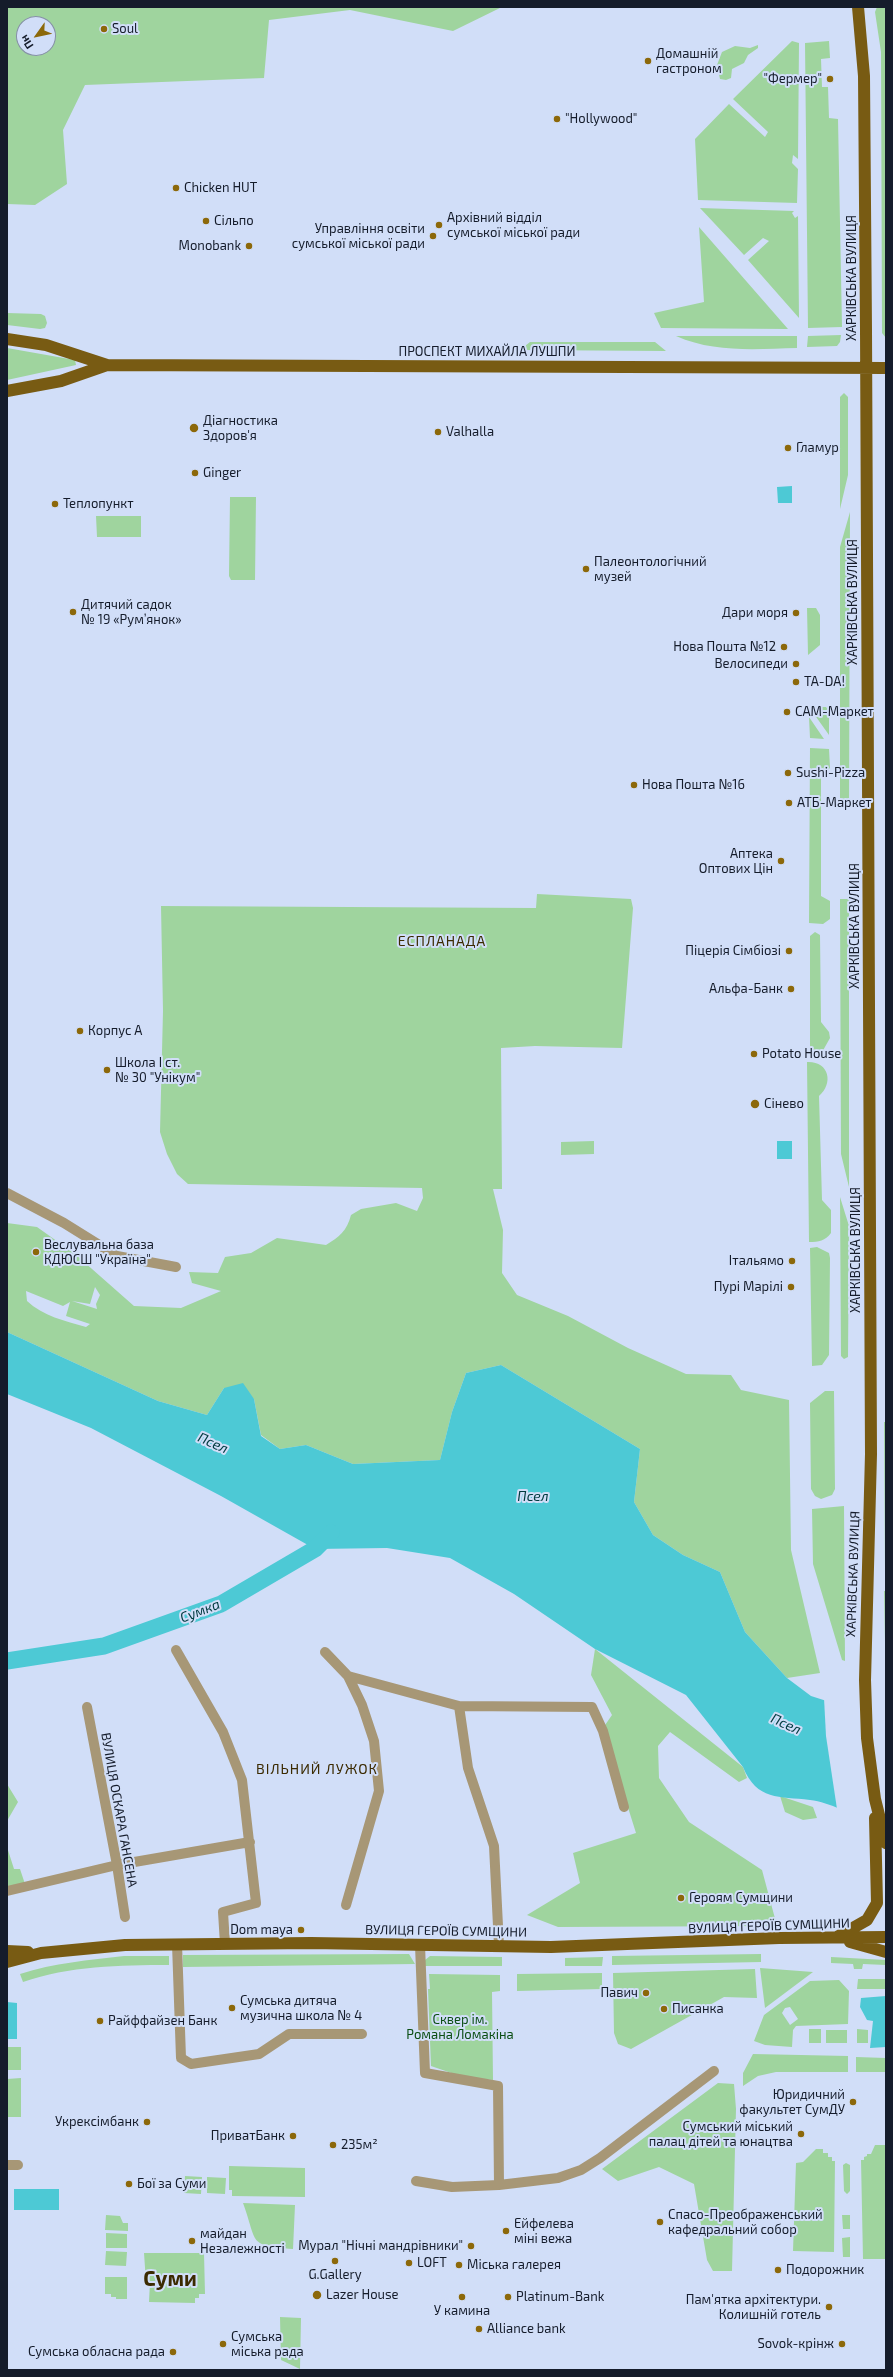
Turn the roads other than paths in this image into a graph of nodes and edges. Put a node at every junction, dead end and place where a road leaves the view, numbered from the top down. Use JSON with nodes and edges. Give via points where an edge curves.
{"nodes":[{"id":1,"x":858,"y":7,"type":"edge"},
{"id":2,"x":7,"y":339,"type":"edge"},
{"id":3,"x":107,"y":365,"type":"junction"},
{"id":4,"x":866,"y":368,"type":"junction"},
{"id":5,"x":886,"y":368,"type":"edge"},
{"id":6,"x":7,"y":391,"type":"edge"},
{"id":7,"x":7,"y":1193,"type":"edge"},
{"id":8,"x":176,"y":1267,"type":"dead end"},
{"id":9,"x":176,"y":1650,"type":"dead end"},
{"id":10,"x":325,"y":1652,"type":"dead end"},
{"id":11,"x":348,"y":1676,"type":"junction"},
{"id":12,"x":459,"y":1706,"type":"junction"},
{"id":13,"x":87,"y":1707,"type":"dead end"},
{"id":14,"x":874,"y":1799,"type":"junction"},
{"id":15,"x":624,"y":1807,"type":"dead end"},
{"id":16,"x":250,"y":1842,"type":"junction"},
{"id":17,"x":886,"y":1843,"type":"edge"},
{"id":18,"x":117,"y":1865,"type":"junction"},
{"id":19,"x":7,"y":1891,"type":"edge"},
{"id":20,"x":346,"y":1905,"type":"dead end"},
{"id":21,"x":125,"y":1917,"type":"dead end"},
{"id":22,"x":886,"y":1937,"type":"edge"},
{"id":23,"x":836,"y":1938,"type":"junction"},
{"id":24,"x":177,"y":1944,"type":"junction"},
{"id":25,"x":225,"y":1944,"type":"junction"},
{"id":26,"x":420,"y":1945,"type":"junction"},
{"id":27,"x":499,"y":1946,"type":"junction"},
{"id":28,"x":7,"y":1951,"type":"edge"},
{"id":29,"x":886,"y":1952,"type":"edge"},
{"id":30,"x":41,"y":1953,"type":"junction"},
{"id":31,"x":7,"y":1962,"type":"edge"},
{"id":32,"x":362,"y":2034,"type":"dead end"},
{"id":33,"x":714,"y":2071,"type":"dead end"},
{"id":34,"x":7,"y":2165,"type":"edge"},
{"id":35,"x":18,"y":2165,"type":"dead end"},
{"id":36,"x":416,"y":2181,"type":"dead end"},
{"id":37,"x":499,"y":2185,"type":"junction"}],
"edges":[{"from":1,"to":4,"type":"main road","name":"ХАРКІВСЬКА ВУЛИЦЯ","via":[[864,76]]},
{"from":2,"to":3,"type":"main road","name":"ПРОСПЕКТ МИХАЙЛА ЛУШПИ","via":[[46,345]]},
{"from":3,"to":4,"type":"main road","name":"ПРОСПЕКТ МИХАЙЛА ЛУШПИ"},
{"from":3,"to":6,"type":"main road","name":"ПРОСПЕКТ МИХАЙЛА ЛУШПИ","via":[[61,381]]},
{"from":4,"to":5,"type":"main road","name":"ПРОСПЕКТ МИХАЙЛА ЛУШПИ"},
{"from":4,"to":14,"type":"main road","name":"ХАРКІВСЬКА ВУЛИЦЯ","via":[[871,1454],[865,1680],[867,1738]]},
{"from":7,"to":8,"type":"street","via":[[64,1223],[117,1256]]},
{"from":9,"to":16,"type":"street","via":[[222,1732],[242,1780]]},
{"from":10,"to":11,"type":"street"},
{"from":11,"to":12,"type":"street"},
{"from":11,"to":20,"type":"street","via":[[362,1705],[374,1741],[379,1791]]},
{"from":12,"to":15,"type":"street","via":[[592,1707],[602,1731]]},
{"from":12,"to":27,"type":"street","via":[[468,1768],[494,1846]]},
{"from":13,"to":18,"type":"street","name":"ВУЛИЦЯ ОСКАРА ГАНСЕНА"},
{"from":14,"to":17,"type":"main road","name":"ХАРКІВСЬКА ВУЛИЦЯ"},
{"from":14,"to":23,"type":"main road","via":[[877,1903],[867,1920]]},
{"from":16,"to":18,"type":"street"},
{"from":16,"to":25,"type":"street","via":[[256,1903],[223,1912]]},
{"from":18,"to":19,"type":"street"},
{"from":18,"to":21,"type":"street","name":"ВУЛИЦЯ ОСКАРА ГАНСЕНА"},
{"from":22,"to":23,"type":"main road","name":"ВУЛИЦЯ ГЕРОЇВ СУМЩИНИ"},
{"from":23,"to":27,"type":"main road","name":"ВУЛИЦЯ ГЕРОЇВ СУМЩИНИ","via":[[552,1947]]},
{"from":23,"to":29,"type":"main road"},
{"from":24,"to":25,"type":"main road","name":"ВУЛИЦЯ ГЕРОЇВ СУМЩИНИ"},
{"from":24,"to":30,"type":"main road","name":"ВУЛИЦЯ ГЕРОЇВ СУМЩИНИ","via":[[125,1945]]},
{"from":24,"to":32,"type":"street","via":[[181,2058],[191,2064],[259,2054],[289,2034]]},
{"from":25,"to":26,"type":"main road","name":"ВУЛИЦЯ ГЕРОЇВ СУМЩИНИ"},
{"from":26,"to":27,"type":"main road","name":"ВУЛИЦЯ ГЕРОЇВ СУМЩИНИ"},
{"from":26,"to":37,"type":"street","via":[[424,2073],[498,2086]]},
{"from":28,"to":30,"type":"main road"},
{"from":30,"to":31,"type":"main road","name":"ВУЛИЦЯ ГЕРОЇВ СУМЩИНИ"},
{"from":33,"to":37,"type":"street","via":[[581,2170],[558,2178]]},
{"from":34,"to":35,"type":"street"},
{"from":36,"to":37,"type":"street","via":[[452,2187]]}]}
